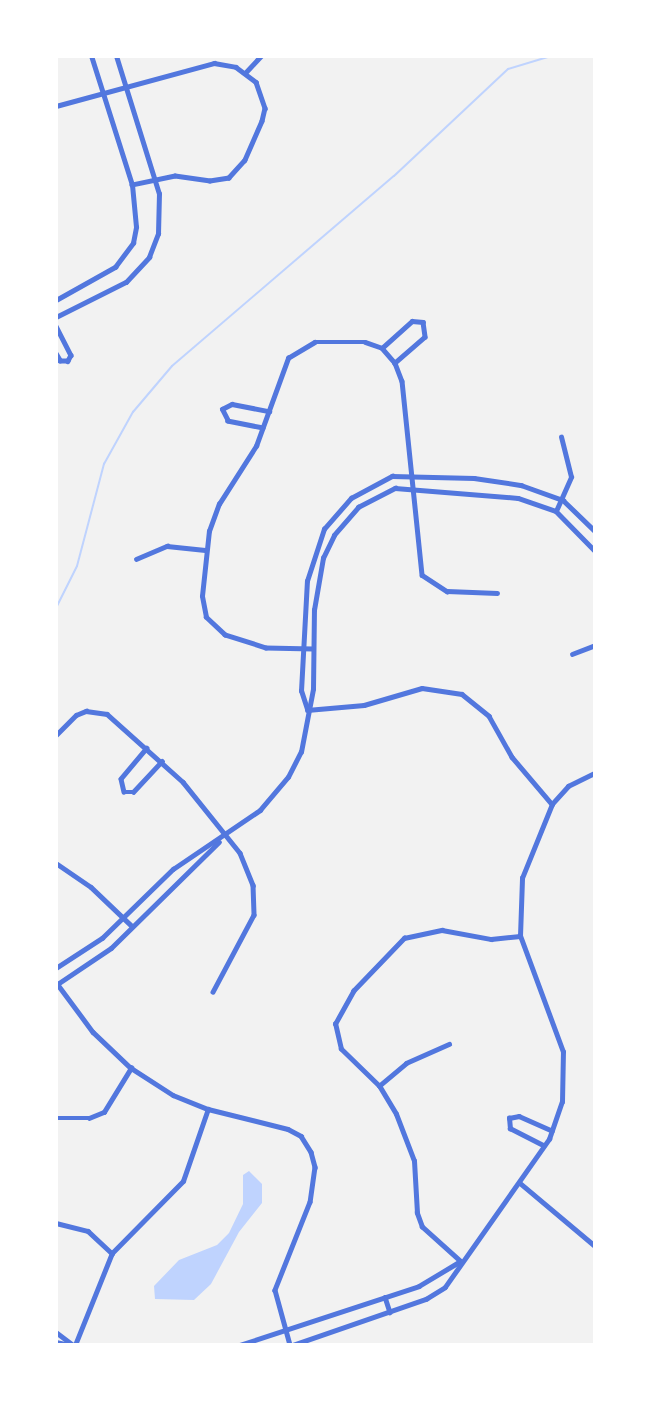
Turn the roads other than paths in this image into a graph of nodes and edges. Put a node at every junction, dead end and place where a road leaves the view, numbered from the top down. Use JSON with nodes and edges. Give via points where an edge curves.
{"nodes":[{"id":1,"x":91,"y":56,"type":"edge"},
{"id":2,"x":116,"y":56,"type":"edge"},
{"id":3,"x":261,"y":56,"type":"edge"},
{"id":4,"x":245,"y":72,"type":"junction"},
{"id":5,"x":126,"y":88,"type":"junction"},
{"id":6,"x":103,"y":95,"type":"junction"},
{"id":7,"x":56,"y":106,"type":"edge"},
{"id":8,"x":155,"y":180,"type":"junction"},
{"id":9,"x":132,"y":185,"type":"junction"},
{"id":10,"x":56,"y":300,"type":"edge"},
{"id":11,"x":56,"y":317,"type":"edge"},
{"id":12,"x":56,"y":326,"type":"edge"},
{"id":13,"x":382,"y":348,"type":"junction"},
{"id":14,"x":56,"y":354,"type":"edge"},
{"id":15,"x":395,"y":363,"type":"junction"},
{"id":16,"x":269,"y":411,"type":"junction"},
{"id":17,"x":264,"y":428,"type":"junction"},
{"id":18,"x":561,"y":437,"type":"dead end"},
{"id":19,"x":411,"y":474,"type":"junction"},
{"id":20,"x":412,"y":488,"type":"junction"},
{"id":21,"x":563,"y":500,"type":"junction"},
{"id":22,"x":556,"y":512,"type":"junction"},
{"id":23,"x":595,"y":531,"type":"edge"},
{"id":24,"x":206,"y":550,"type":"junction"},
{"id":25,"x":595,"y":551,"type":"edge"},
{"id":26,"x":312,"y":554,"type":"junction"},
{"id":27,"x":323,"y":558,"type":"junction"},
{"id":28,"x":136,"y":559,"type":"dead end"},
{"id":29,"x":497,"y":593,"type":"dead end"},
{"id":30,"x":595,"y":645,"type":"edge"},
{"id":31,"x":301,"y":649,"type":"junction"},
{"id":32,"x":313,"y":649,"type":"junction"},
{"id":33,"x":572,"y":654,"type":"dead end"},
{"id":34,"x":307,"y":710,"type":"junction"},
{"id":35,"x":56,"y":735,"type":"edge"},
{"id":36,"x":147,"y":748,"type":"junction"},
{"id":37,"x":162,"y":761,"type":"junction"},
{"id":38,"x":595,"y":773,"type":"edge"},
{"id":39,"x":552,"y":804,"type":"junction"},
{"id":40,"x":227,"y":835,"type":"junction"},
{"id":41,"x":56,"y":863,"type":"edge"},
{"id":42,"x":122,"y":916,"type":"junction"},
{"id":43,"x":132,"y":926,"type":"junction"},
{"id":44,"x":520,"y":936,"type":"junction"},
{"id":45,"x":56,"y":968,"type":"edge"},
{"id":46,"x":56,"y":984,"type":"edge"},
{"id":47,"x":213,"y":992,"type":"dead end"},
{"id":48,"x":449,"y":1044,"type":"dead end"},
{"id":49,"x":131,"y":1068,"type":"junction"},
{"id":50,"x":379,"y":1086,"type":"junction"},
{"id":51,"x":208,"y":1109,"type":"junction"},
{"id":52,"x":56,"y":1118,"type":"edge"},
{"id":53,"x":552,"y":1131,"type":"junction"},
{"id":54,"x":544,"y":1146,"type":"junction"},
{"id":55,"x":520,"y":1182,"type":"junction"},
{"id":56,"x":56,"y":1223,"type":"edge"},
{"id":57,"x":595,"y":1247,"type":"edge"},
{"id":58,"x":112,"y":1253,"type":"junction"},
{"id":59,"x":460,"y":1261,"type":"junction"},
{"id":60,"x":385,"y":1297,"type":"junction"},
{"id":61,"x":390,"y":1312,"type":"junction"},
{"id":62,"x":286,"y":1331,"type":"junction"},
{"id":63,"x":56,"y":1332,"type":"edge"},
{"id":64,"x":56,"y":1342,"type":"edge"},
{"id":65,"x":73,"y":1345,"type":"edge"},
{"id":66,"x":240,"y":1345,"type":"edge"},
{"id":67,"x":292,"y":1345,"type":"edge"}],
"edges":[{"from":1,"to":6,"type":"street"},
{"from":2,"to":5,"type":"street"},
{"from":3,"to":4,"type":"street"},
{"from":4,"to":5,"type":"street","via":[[214,63]]},
{"from":4,"to":8,"type":"street","via":[[256,82],[265,108],[236,172],[220,182],[188,176]]},
{"from":5,"to":6,"type":"street"},
{"from":5,"to":8,"type":"street"},
{"from":6,"to":7,"type":"street"},
{"from":6,"to":9,"type":"street"},
{"from":8,"to":9,"type":"street"},
{"from":8,"to":11,"type":"street","via":[[161,215],[149,257],[111,291]]},
{"from":9,"to":10,"type":"street","via":[[136,227],[126,256],[97,280]]},
{"from":12,"to":14,"type":"street","via":[[71,355],[68,361],[60,361]]},
{"from":13,"to":15,"type":"street"},
{"from":13,"to":15,"type":"street","via":[[411,321],[424,322],[425,337]]},
{"from":13,"to":16,"type":"street","via":[[330,340],[297,349],[284,366]]},
{"from":15,"to":19,"type":"street","via":[[402,381]]},
{"from":16,"to":17,"type":"street"},
{"from":16,"to":17,"type":"street","via":[[232,404],[222,409],[228,421]]},
{"from":17,"to":24,"type":"street","via":[[219,504]]},
{"from":18,"to":21,"type":"street","via":[[571,468]]},
{"from":19,"to":20,"type":"street"},
{"from":19,"to":21,"type":"street","via":[[521,485]]},
{"from":19,"to":26,"type":"street","via":[[392,476],[351,498],[324,529]]},
{"from":20,"to":22,"type":"street","via":[[518,498]]},
{"from":20,"to":27,"type":"street","via":[[395,488],[358,507],[334,535]]},
{"from":20,"to":29,"type":"street","via":[[422,575],[447,591]]},
{"from":21,"to":22,"type":"street"},
{"from":21,"to":23,"type":"street"},
{"from":22,"to":25,"type":"street"},
{"from":24,"to":28,"type":"street","via":[[167,546]]},
{"from":24,"to":31,"type":"street","via":[[202,596],[206,617],[215,628],[251,645]]},
{"from":26,"to":27,"type":"street"},
{"from":26,"to":31,"type":"street"},
{"from":27,"to":32,"type":"street"},
{"from":30,"to":33,"type":"street"},
{"from":31,"to":32,"type":"street"},
{"from":31,"to":34,"type":"street","via":[[301,691]]},
{"from":32,"to":34,"type":"street","via":[[313,689]]},
{"from":34,"to":39,"type":"street","via":[[364,705],[422,688],[462,694],[489,716],[512,757]]},
{"from":34,"to":40,"type":"street","via":[[301,752],[288,778],[260,810]]},
{"from":35,"to":36,"type":"street","via":[[76,715],[98,711]]},
{"from":36,"to":37,"type":"street"},
{"from":36,"to":37,"type":"street","via":[[121,779],[124,792],[133,792]]},
{"from":37,"to":40,"type":"street"},
{"from":38,"to":39,"type":"street","via":[[568,786]]},
{"from":39,"to":44,"type":"street","via":[[522,878]]},
{"from":40,"to":42,"type":"street","via":[[173,869]]},
{"from":40,"to":43,"type":"street"},
{"from":40,"to":47,"type":"street","via":[[249,870],[254,915]]},
{"from":41,"to":42,"type":"street"},
{"from":42,"to":43,"type":"street"},
{"from":42,"to":45,"type":"street","via":[[102,938]]},
{"from":43,"to":46,"type":"street","via":[[111,948]]},
{"from":44,"to":50,"type":"street","via":[[491,939],[425,930],[388,950],[353,991],[335,1024],[341,1049]]},
{"from":44,"to":53,"type":"street","via":[[563,1052],[562,1102]]},
{"from":46,"to":49,"type":"street","via":[[93,1032]]},
{"from":48,"to":50,"type":"street","via":[[406,1063]]},
{"from":49,"to":51,"type":"street","via":[[173,1095]]},
{"from":49,"to":52,"type":"street","via":[[104,1112],[89,1118]]},
{"from":50,"to":59,"type":"street","via":[[409,1143],[422,1227]]},
{"from":51,"to":58,"type":"street","via":[[183,1181]]},
{"from":51,"to":62,"type":"street","via":[[288,1129],[300,1136],[311,1153],[315,1167],[310,1202],[277,1277],[276,1302]]},
{"from":53,"to":54,"type":"street"},
{"from":53,"to":54,"type":"street","via":[[519,1116],[509,1118],[510,1129]]},
{"from":54,"to":55,"type":"street"},
{"from":55,"to":57,"type":"street"},
{"from":55,"to":59,"type":"street"},
{"from":56,"to":58,"type":"street","via":[[88,1231]]},
{"from":58,"to":65,"type":"street"},
{"from":59,"to":60,"type":"street","via":[[419,1286]]},
{"from":59,"to":61,"type":"street","via":[[445,1287]]},
{"from":60,"to":61,"type":"street"},
{"from":60,"to":62,"type":"street"},
{"from":61,"to":67,"type":"street"},
{"from":62,"to":66,"type":"street"},
{"from":62,"to":67,"type":"street"},
{"from":63,"to":65,"type":"street"},
{"from":64,"to":65,"type":"street"}]}
